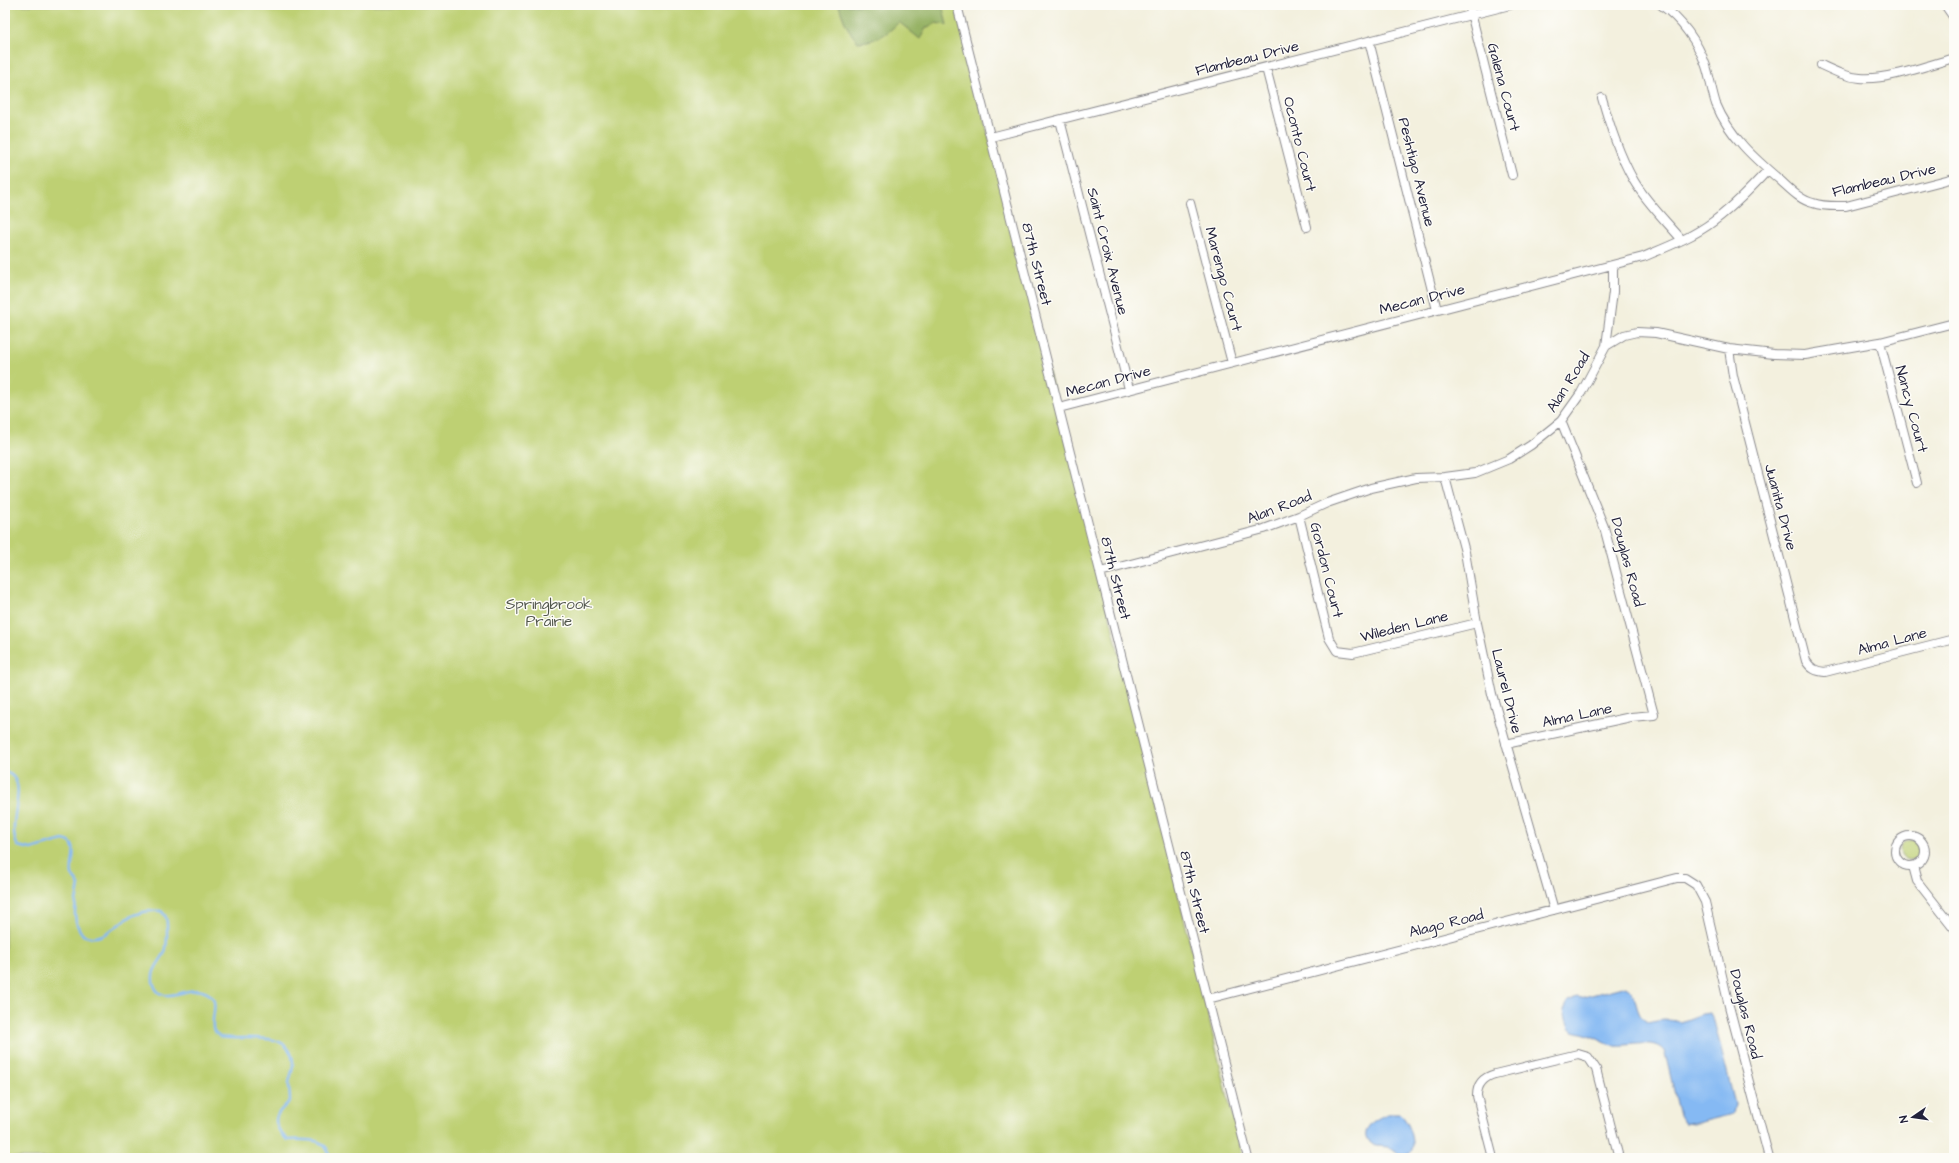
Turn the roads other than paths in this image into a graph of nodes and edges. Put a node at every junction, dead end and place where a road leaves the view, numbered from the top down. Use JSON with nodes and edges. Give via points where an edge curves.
{"nodes":[{"id":1,"x":957,"y":5,"type":"edge"},
{"id":2,"x":1469,"y":5,"type":"edge"},
{"id":3,"x":1510,"y":5,"type":"edge"},
{"id":4,"x":1662,"y":5,"type":"edge"},
{"id":5,"x":1945,"y":5,"type":"edge"},
{"id":6,"x":1472,"y":15,"type":"junction"},
{"id":7,"x":1954,"y":18,"type":"edge"},
{"id":8,"x":1369,"y":41,"type":"junction"},
{"id":9,"x":1954,"y":58,"type":"edge"},
{"id":10,"x":1821,"y":65,"type":"dead end"},
{"id":11,"x":1266,"y":68,"type":"junction"},
{"id":12,"x":1602,"y":98,"type":"dead end"},
{"id":13,"x":1060,"y":120,"type":"junction"},
{"id":14,"x":991,"y":137,"type":"junction"},
{"id":15,"x":1768,"y":170,"type":"junction"},
{"id":16,"x":1512,"y":175,"type":"dead end"},
{"id":17,"x":1954,"y":178,"type":"edge"},
{"id":18,"x":1190,"y":203,"type":"dead end"},
{"id":19,"x":1307,"y":227,"type":"dead end"},
{"id":20,"x":1682,"y":240,"type":"junction"},
{"id":21,"x":1613,"y":266,"type":"junction"},
{"id":22,"x":1437,"y":310,"type":"junction"},
{"id":23,"x":1954,"y":323,"type":"edge"},
{"id":24,"x":1880,"y":342,"type":"junction"},
{"id":25,"x":1606,"y":346,"type":"junction"},
{"id":26,"x":1729,"y":349,"type":"junction"},
{"id":27,"x":1232,"y":363,"type":"junction"},
{"id":28,"x":1129,"y":389,"type":"junction"},
{"id":29,"x":1059,"y":408,"type":"junction"},
{"id":30,"x":1561,"y":421,"type":"junction"},
{"id":31,"x":1445,"y":477,"type":"junction"},
{"id":32,"x":1916,"y":483,"type":"dead end"},
{"id":33,"x":1299,"y":516,"type":"junction"},
{"id":34,"x":1100,"y":572,"type":"junction"},
{"id":35,"x":1477,"y":623,"type":"junction"},
{"id":36,"x":1954,"y":639,"type":"edge"},
{"id":37,"x":1337,"y":652,"type":"joint"},
{"id":38,"x":1813,"y":670,"type":"joint"},
{"id":39,"x":1654,"y":715,"type":"joint"},
{"id":40,"x":1506,"y":744,"type":"junction"},
{"id":41,"x":1913,"y":866,"type":"dead end"},
{"id":42,"x":1691,"y":881,"type":"joint"},
{"id":43,"x":1554,"y":910,"type":"junction"},
{"id":44,"x":1954,"y":928,"type":"edge"},
{"id":45,"x":1208,"y":998,"type":"junction"},
{"id":46,"x":1248,"y":1158,"type":"edge"},
{"id":47,"x":1493,"y":1158,"type":"edge"},
{"id":48,"x":1619,"y":1158,"type":"edge"},
{"id":49,"x":1769,"y":1158,"type":"edge"}],
"edges":[{"from":1,"to":14,"type":"street","name":"87th Street"},
{"from":2,"to":6,"type":"street","name":"Galena Court"},
{"from":3,"to":6,"type":"street","name":"Flambeau Drive"},
{"from":4,"to":15,"type":"street","name":"Flambeau Drive","via":[[1684,27],[1697,46],[1717,104],[1729,128],[1743,147]]},
{"from":5,"to":7,"type":"street"},
{"from":6,"to":8,"type":"street","name":"Flambeau Drive"},
{"from":6,"to":16,"type":"street","name":"Galena Court"},
{"from":8,"to":11,"type":"street","name":"Flambeau Drive"},
{"from":8,"to":22,"type":"street","name":"Peshtigo Avenue"},
{"from":9,"to":10,"type":"street","via":[[1886,76],[1861,79],[1843,75]]},
{"from":11,"to":13,"type":"street","name":"Flambeau Drive"},
{"from":11,"to":19,"type":"street","name":"Oconto Court"},
{"from":12,"to":20,"type":"street","via":[[1621,155],[1634,181]]},
{"from":13,"to":14,"type":"street","name":"Flambeau Drive"},
{"from":13,"to":28,"type":"street","name":"Saint Croix Avenue"},
{"from":14,"to":29,"type":"street","name":"87th Street"},
{"from":15,"to":17,"type":"street","name":"Flambeau Drive","via":[[1798,196],[1828,207],[1846,206]]},
{"from":15,"to":20,"type":"street","name":"Mecan Drive","via":[[1714,222]]},
{"from":18,"to":27,"type":"street","name":"Marengo Court"},
{"from":20,"to":21,"type":"street","name":"Mecan Drive","via":[[1643,257]]},
{"from":21,"to":22,"type":"street","name":"Mecan Drive"},
{"from":21,"to":25,"type":"street","via":[[1613,292]]},
{"from":22,"to":27,"type":"street","name":"Mecan Drive"},
{"from":23,"to":24,"type":"street","name":"Alan Road"},
{"from":24,"to":26,"type":"street","name":"Alan Road","via":[[1805,355]]},
{"from":24,"to":32,"type":"street","name":"Nancy Court"},
{"from":25,"to":26,"type":"street","name":"Alan Road","via":[[1624,335],[1637,332],[1656,333]]},
{"from":25,"to":30,"type":"street","name":"Alan Road","via":[[1581,393]]},
{"from":26,"to":38,"type":"street","name":"Juanita Drive","via":[[1733,376],[1806,661]]},
{"from":27,"to":28,"type":"street","name":"Mecan Drive"},
{"from":28,"to":29,"type":"street","name":"Mecan Drive"},
{"from":29,"to":34,"type":"street","name":"87th Street"},
{"from":30,"to":31,"type":"street","name":"Alan Road","via":[[1509,459],[1476,473]]},
{"from":30,"to":39,"type":"street","name":"Douglas Road","via":[[1604,527]]},
{"from":31,"to":33,"type":"street","name":"Alan Road","via":[[1416,478],[1371,488]]},
{"from":31,"to":35,"type":"street","name":"Laurel Drive","via":[[1466,558]]},
{"from":33,"to":34,"type":"street","name":"Alan Road","via":[[1247,535]]},
{"from":33,"to":37,"type":"street","name":"Gordon Court","via":[[1329,638]]},
{"from":34,"to":45,"type":"street","name":"87th Street"},
{"from":35,"to":37,"type":"street","name":"Wileden Lane","via":[[1353,653]]},
{"from":35,"to":40,"type":"street","name":"Laurel Drive"},
{"from":36,"to":38,"type":"street","name":"Alma Lane","via":[[1830,671]]},
{"from":39,"to":40,"type":"street","name":"Alma Lane","via":[[1631,717]]},
{"from":40,"to":43,"type":"street","name":"Laurel Drive"},
{"from":41,"to":44,"type":"street","via":[[1917,881]]},
{"from":42,"to":43,"type":"street","name":"Alago Road","via":[[1677,878]]},
{"from":42,"to":49,"type":"street","name":"Douglas Road","via":[[1705,902]]},
{"from":43,"to":45,"type":"street","name":"Alago Road"},
{"from":45,"to":46,"type":"street","name":"87th Street"},
{"from":47,"to":48,"type":"street","via":[[1476,1096],[1480,1083],[1490,1075],[1574,1054],[1586,1056],[1596,1068]]}]}
